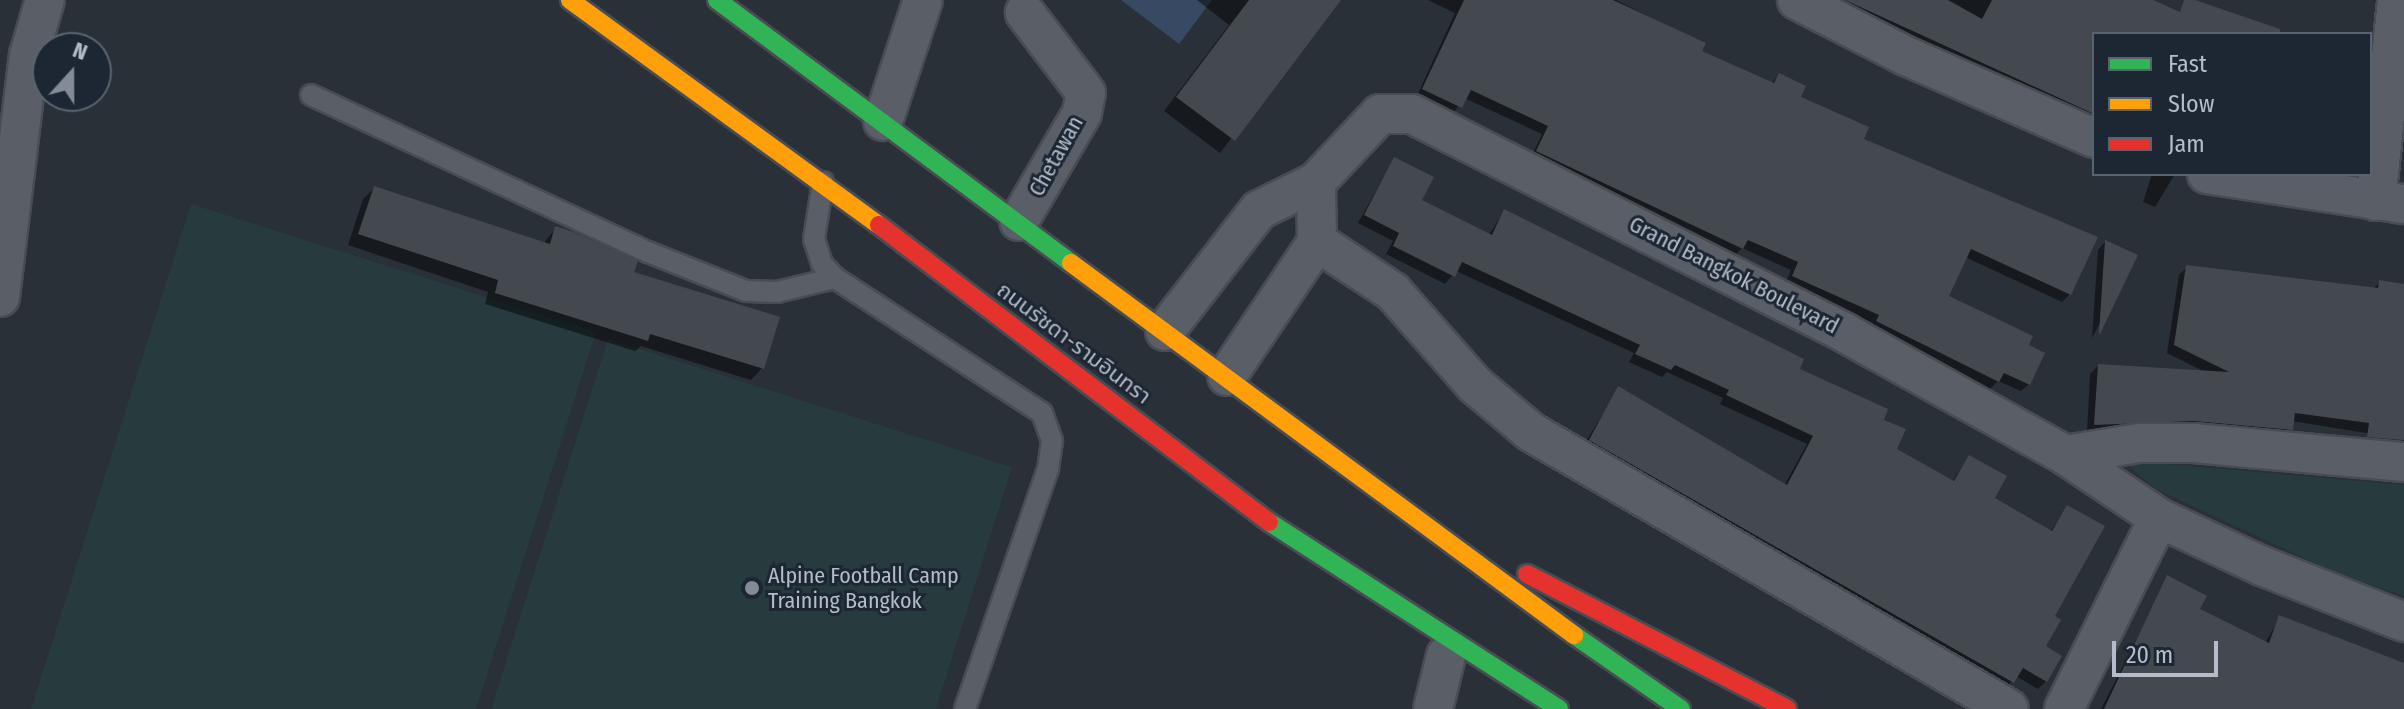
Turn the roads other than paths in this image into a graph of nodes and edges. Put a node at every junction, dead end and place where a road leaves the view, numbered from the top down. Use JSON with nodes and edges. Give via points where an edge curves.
{"nodes":[{"id":1,"x":45,"y":0,"type":"edge"},
{"id":2,"x":570,"y":0,"type":"edge"},
{"id":3,"x":717,"y":0,"type":"edge"},
{"id":4,"x":923,"y":0,"type":"edge"},
{"id":5,"x":1797,"y":0,"type":"edge"},
{"id":6,"x":2397,"y":0,"type":"edge"},
{"id":7,"x":1025,"y":13,"type":"dead end"},
{"id":8,"x":311,"y":95,"type":"dead end"},
{"id":9,"x":883,"y":121,"type":"junction"},
{"id":10,"x":2092,"y":137,"type":"edge"},
{"id":11,"x":2220,"y":176,"type":"edge"},
{"id":12,"x":823,"y":182,"type":"junction"},
{"id":13,"x":1316,"y":182,"type":"junction"},
{"id":14,"x":2390,"y":203,"type":"edge"},
{"id":15,"x":1019,"y":221,"type":"junction"},
{"id":16,"x":1317,"y":242,"type":"junction"},
{"id":17,"x":835,"y":278,"type":"junction"},
{"id":18,"x":0,"y":297,"type":"edge"},
{"id":19,"x":1165,"y":331,"type":"junction"},
{"id":20,"x":1227,"y":376,"type":"junction"},
{"id":21,"x":2065,"y":455,"type":"junction"},
{"id":22,"x":2404,"y":462,"type":"edge"},
{"id":23,"x":1418,"y":518,"type":"junction"},
{"id":24,"x":2159,"y":518,"type":"junction"},
{"id":25,"x":1392,"y":606,"type":"junction"},
{"id":26,"x":2404,"y":622,"type":"edge"},
{"id":27,"x":1446,"y":656,"type":"junction"},
{"id":28,"x":1480,"y":682,"type":"dead end"},
{"id":29,"x":965,"y":709,"type":"edge"},
{"id":30,"x":1433,"y":709,"type":"edge"},
{"id":31,"x":1559,"y":709,"type":"edge"},
{"id":32,"x":1681,"y":709,"type":"edge"},
{"id":33,"x":1787,"y":709,"type":"edge"},
{"id":34,"x":2009,"y":709,"type":"edge"},
{"id":35,"x":2064,"y":709,"type":"edge"}],
"edges":[{"from":1,"to":18,"type":"street","via":[[29,55]]},
{"from":2,"to":12,"type":"main road","name":"ถนนรัชดา-รามอินทรา"},
{"from":3,"to":9,"type":"main road"},
{"from":4,"to":9,"type":"street"},
{"from":5,"to":10,"type":"street","via":[[1933,68]]},
{"from":6,"to":14,"type":"street"},
{"from":7,"to":15,"type":"street","name":"Chetawan","via":[[1086,93],[1082,113]]},
{"from":8,"to":17,"type":"lane","via":[[648,252],[746,291],[777,292]]},
{"from":9,"to":15,"type":"main road"},
{"from":11,"to":14,"type":"street"},
{"from":12,"to":17,"type":"lane","via":[[814,239],[822,264]]},
{"from":12,"to":25,"type":"main road","name":"ถนนรัชดา-รามอินทรา","via":[[1273,525]]},
{"from":13,"to":16,"type":"street"},
{"from":13,"to":19,"type":"street","name":"Grand Bangkok Boulevard","via":[[1259,210]]},
{"from":13,"to":21,"type":"street","name":"Grand Bangkok Boulevard","via":[[1380,114],[1412,114],[1761,288]]},
{"from":15,"to":19,"type":"main road"},
{"from":16,"to":20,"type":"street"},
{"from":16,"to":34,"type":"street","via":[[1393,292],[1475,385],[1531,432]]},
{"from":17,"to":29,"type":"lane","via":[[1042,413],[1052,441],[1048,469]]},
{"from":19,"to":20,"type":"main road"},
{"from":20,"to":23,"type":"main road"},
{"from":21,"to":22,"type":"street","via":[[2139,443],[2194,443]]},
{"from":21,"to":24,"type":"street","name":"Grand Bangkok Boulevard"},
{"from":23,"to":32,"type":"main road"},
{"from":23,"to":33,"type":"main road"},
{"from":24,"to":26,"type":"street","name":"Grand Bangkok Boulevard"},
{"from":24,"to":35,"type":"street"},
{"from":25,"to":27,"type":"main road"},
{"from":25,"to":31,"type":"main road","name":"ถนนรัชดา-รามอินทรา"},
{"from":27,"to":28,"type":"main road"},
{"from":27,"to":30,"type":"street"}]}
